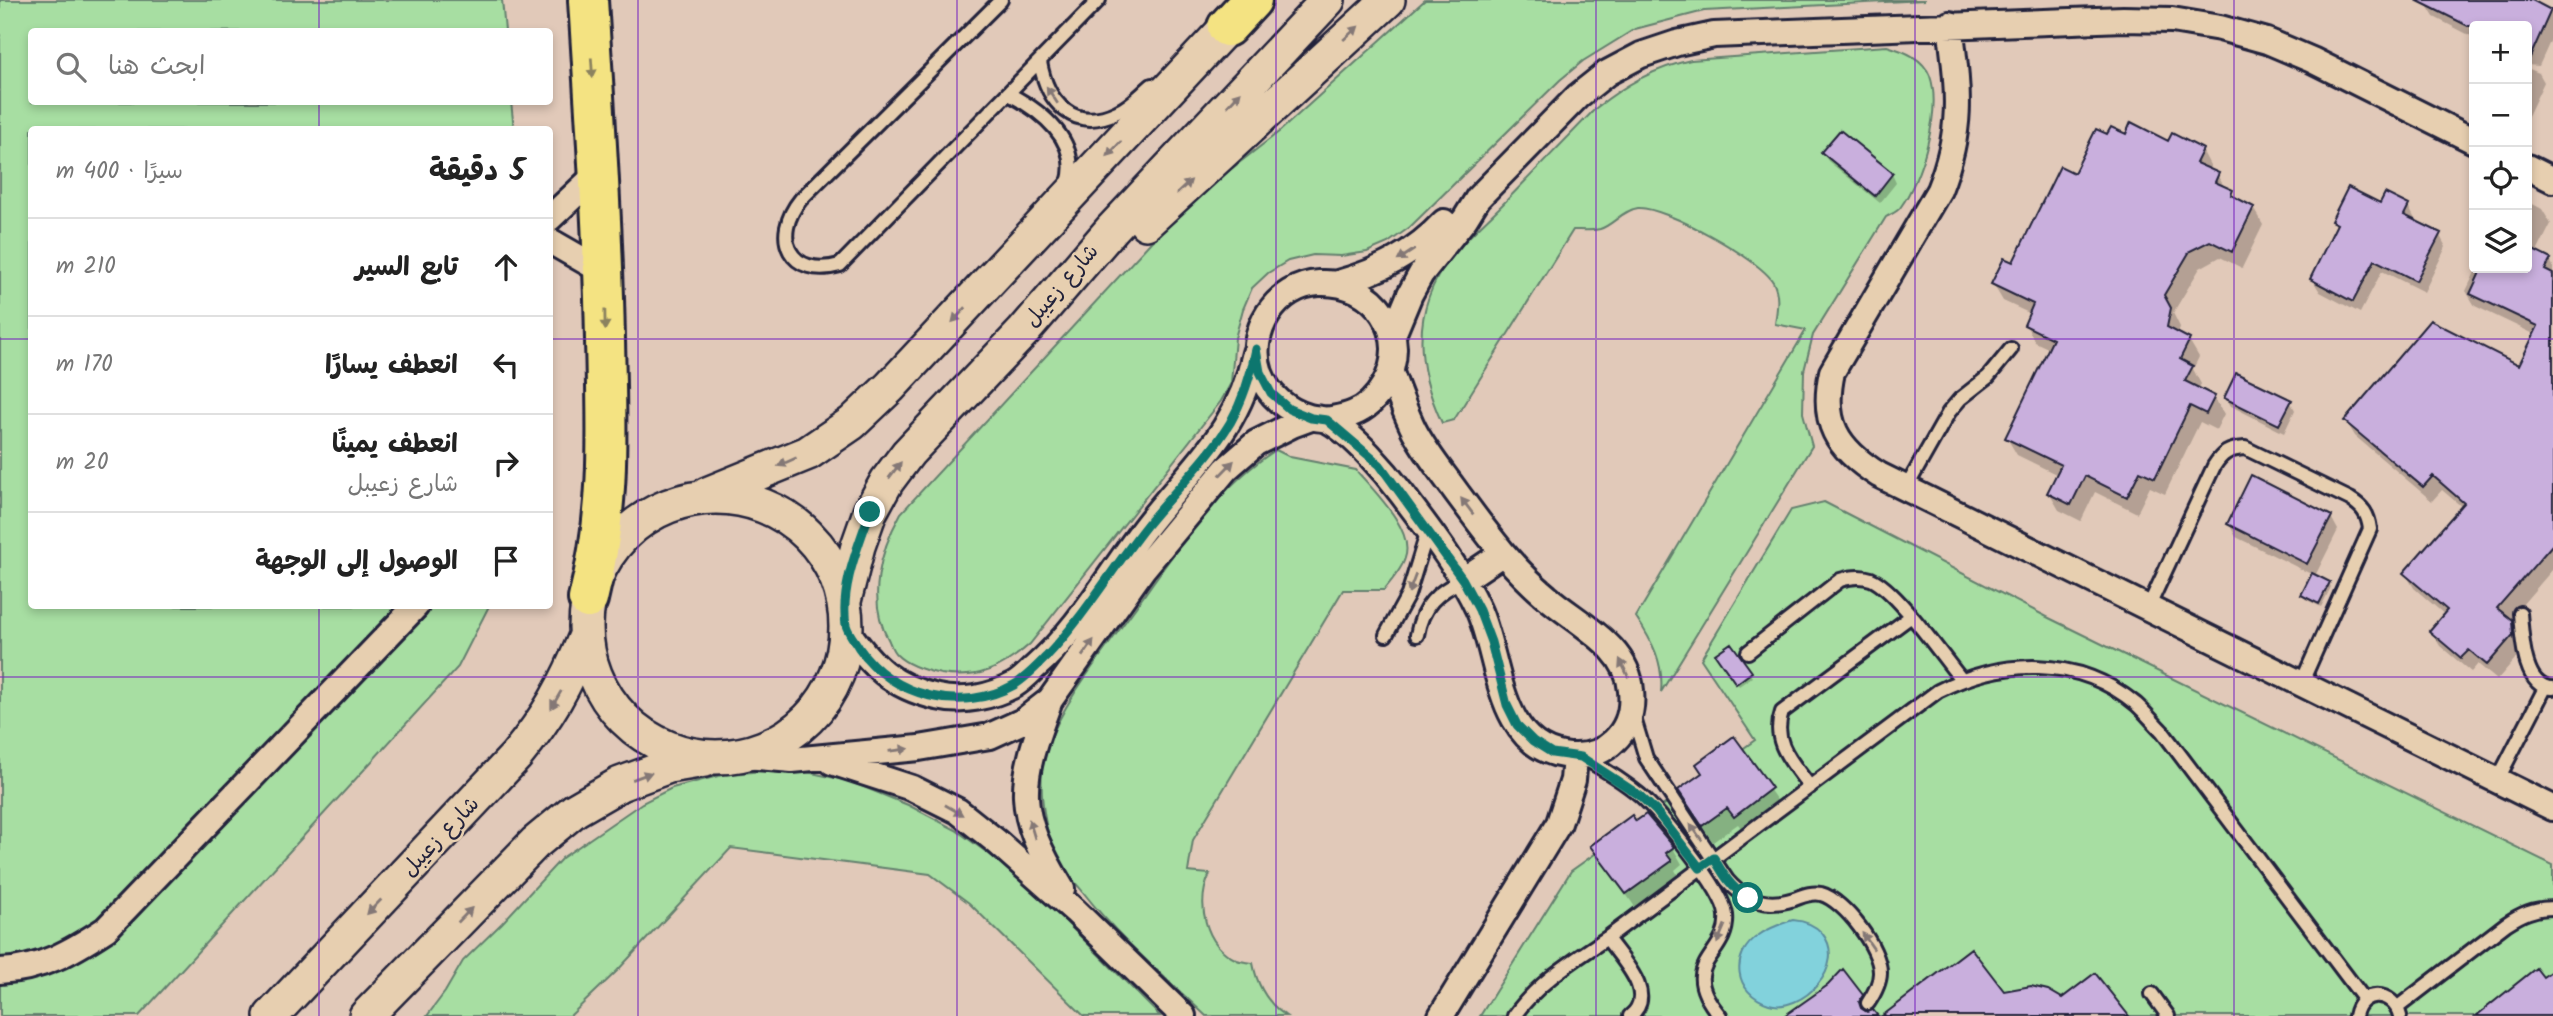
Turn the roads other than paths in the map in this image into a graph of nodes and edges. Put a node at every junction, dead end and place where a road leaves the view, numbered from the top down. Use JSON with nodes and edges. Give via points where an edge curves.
{"nodes":[{"id":1,"x":588,"y":0,"type":"edge"},
{"id":2,"x":1001,"y":0,"type":"edge"},
{"id":3,"x":1099,"y":0,"type":"edge"},
{"id":4,"x":1328,"y":0,"type":"edge"},
{"id":5,"x":1388,"y":0,"type":"edge"},
{"id":6,"x":1240,"y":13,"type":"edge"},
{"id":7,"x":1950,"y":24,"type":"junction"},
{"id":8,"x":1040,"y":62,"type":"junction"},
{"id":9,"x":1009,"y":94,"type":"junction"},
{"id":10,"x":2469,"y":138,"type":"edge"},
{"id":11,"x":2532,"y":170,"type":"edge"},
{"id":12,"x":599,"y":172,"type":"junction"},
{"id":13,"x":2553,"y":180,"type":"edge"},
{"id":14,"x":1478,"y":198,"type":"junction"},
{"id":15,"x":1057,"y":211,"type":"junction"},
{"id":16,"x":553,"y":215,"type":"edge"},
{"id":17,"x":553,"y":244,"type":"edge"},
{"id":18,"x":604,"y":272,"type":"junction"},
{"id":19,"x":1338,"y":283,"type":"junction"},
{"id":20,"x":1024,"y":331,"type":"junction"},
{"id":21,"x":1393,"y":335,"type":"junction"},
{"id":22,"x":1256,"y":349,"type":"junction"},
{"id":23,"x":2011,"y":349,"type":"dead end"},
{"id":24,"x":1391,"y":373,"type":"junction"},
{"id":25,"x":1319,"y":419,"type":"junction"},
{"id":26,"x":1906,"y":488,"type":"junction"},
{"id":27,"x":697,"y":498,"type":"junction"},
{"id":28,"x":1428,"y":529,"type":"junction"},
{"id":29,"x":1503,"y":553,"type":"junction"},
{"id":30,"x":1463,"y":580,"type":"junction"},
{"id":31,"x":588,"y":599,"type":"junction"},
{"id":32,"x":2148,"y":608,"type":"junction"},
{"id":33,"x":413,"y":609,"type":"edge"},
{"id":34,"x":2520,"y":613,"type":"dead end"},
{"id":35,"x":845,"y":615,"type":"junction"},
{"id":36,"x":1910,"y":617,"type":"junction"},
{"id":37,"x":1387,"y":635,"type":"dead end"},
{"id":38,"x":1417,"y":635,"type":"dead end"},
{"id":39,"x":585,"y":638,"type":"junction"},
{"id":40,"x":1748,"y":652,"type":"dead end"},
{"id":41,"x":1961,"y":680,"type":"junction"},
{"id":42,"x":2301,"y":684,"type":"junction"},
{"id":43,"x":2549,"y":688,"type":"edge"},
{"id":44,"x":1050,"y":700,"type":"junction"},
{"id":45,"x":1632,"y":708,"type":"junction"},
{"id":46,"x":727,"y":756,"type":"junction"},
{"id":47,"x":1578,"y":757,"type":"junction"},
{"id":48,"x":822,"y":759,"type":"junction"},
{"id":49,"x":1658,"y":778,"type":"junction"},
{"id":50,"x":2497,"y":781,"type":"junction"},
{"id":51,"x":1810,"y":787,"type":"junction"},
{"id":52,"x":1639,"y":795,"type":"junction"},
{"id":53,"x":2553,"y":808,"type":"edge"},
{"id":54,"x":1714,"y":858,"type":"junction"},
{"id":55,"x":1700,"y":868,"type":"junction"},
{"id":56,"x":2553,"y":908,"type":"edge"},
{"id":57,"x":1075,"y":911,"type":"junction"},
{"id":58,"x":1607,"y":938,"type":"junction"},
{"id":59,"x":0,"y":971,"type":"edge"},
{"id":60,"x":2152,"y":994,"type":"dead end"},
{"id":61,"x":2364,"y":999,"type":"junction"},
{"id":62,"x":1868,"y":1003,"type":"dead end"},
{"id":63,"x":2399,"y":1012,"type":"edge"},
{"id":64,"x":271,"y":1016,"type":"edge"},
{"id":65,"x":366,"y":1016,"type":"edge"},
{"id":66,"x":1183,"y":1016,"type":"edge"},
{"id":67,"x":1441,"y":1016,"type":"edge"},
{"id":68,"x":1514,"y":1016,"type":"edge"},
{"id":69,"x":1630,"y":1016,"type":"edge"},
{"id":70,"x":1720,"y":1016,"type":"edge"},
{"id":71,"x":2168,"y":1016,"type":"edge"},
{"id":72,"x":2354,"y":1016,"type":"edge"}],
"edges":[{"from":1,"to":12,"type":"highway","one_way":true},
{"from":2,"to":9,"type":"lane","via":[[796,205],[785,228],[795,258],[808,267],[825,270],[841,265]]},
{"from":3,"to":8,"type":"lane"},
{"from":20,"to":4,"type":"main road","name":"شارع زعيبل","one_way":true,"via":[[1112,229]]},
{"from":20,"to":5,"type":"main road","one_way":true,"via":[[1094,273]]},
{"from":6,"to":8,"type":"lane","one_way":true,"via":[[1133,102],[1105,117],[1072,115],[1062,108],[1046,88]]},
{"from":6,"to":15,"type":"main road","one_way":true},
{"from":7,"to":10,"type":"street","via":[[2123,19],[2172,20],[2220,28],[2312,60]]},
{"from":7,"to":14,"type":"street","via":[[1723,34],[1641,55],[1578,96]]},
{"from":7,"to":26,"type":"street","via":[[1958,108],[1949,164],[1832,372],[1827,396],[1830,421],[1840,443],[1857,461]]},
{"from":8,"to":9,"type":"lane"},
{"from":9,"to":15,"type":"lane","via":[[1037,110],[1066,144],[1071,174]]},
{"from":11,"to":13,"type":"street"},
{"from":12,"to":16,"type":"street"},
{"from":12,"to":18,"type":"highway"},
{"from":14,"to":19,"type":"street","one_way":true,"via":[[1402,258]]},
{"from":14,"to":21,"type":"street","via":[[1421,274]]},
{"from":15,"to":27,"type":"main road","one_way":true,"via":[[852,423],[808,453]]},
{"from":17,"to":18,"type":"street"},
{"from":18,"to":31,"type":"highway","one_way":true,"via":[[607,492]]},
{"from":19,"to":21,"type":"street","via":[[1373,301]]},
{"from":19,"to":22,"type":"street","via":[[1314,283],[1292,290],[1273,305],[1261,326]]},
{"from":35,"to":20,"type":"main road","name":"شارع زعيبل","one_way":true,"via":[[866,524],[887,481]]},
{"from":21,"to":24,"type":"street"},
{"from":22,"to":25,"type":"street","via":[[1260,372],[1271,393],[1289,409]]},
{"from":22,"to":35,"type":"street","via":[[1247,387],[1219,439],[1145,527],[1061,640],[1016,684],[986,696],[951,700],[917,693],[887,677],[864,655]]},
{"from":23,"to":26,"type":"lane","via":[[1989,377],[1949,412]]},
{"from":24,"to":25,"type":"street","via":[[1377,397],[1355,413]]},
{"from":29,"to":24,"type":"street","one_way":true,"via":[[1430,457]]},
{"from":25,"to":28,"type":"street","via":[[1380,465]]},
{"from":44,"to":25,"type":"street","one_way":true,"via":[[1143,569],[1226,469],[1256,443],[1292,425]]},
{"from":26,"to":32,"type":"street"},
{"from":27,"to":31,"type":"main road","via":[[659,509],[627,531],[602,562]]},
{"from":27,"to":35,"type":"main road","via":[[737,498],[774,510],[796,525],[830,564]]},
{"from":28,"to":30,"type":"street"},
{"from":28,"to":37,"type":"lane","one_way":true,"via":[[1408,595]]},
{"from":29,"to":30,"type":"street"},
{"from":45,"to":29,"type":"street","one_way":true,"via":[[1629,673],[1619,657]]},
{"from":30,"to":38,"type":"lane","via":[[1431,600],[1419,620]]},
{"from":30,"to":47,"type":"street","via":[[1491,642],[1507,705],[1517,725],[1552,753]]},
{"from":31,"to":39,"type":"main road"},
{"from":32,"to":42,"type":"street"},
{"from":32,"to":42,"type":"lane","via":[[2214,466],[2232,449],[2245,449],[2350,499],[2368,516],[2370,529]]},
{"from":33,"to":59,"type":"street","via":[[106,929],[66,956]]},
{"from":34,"to":43,"type":"lane","via":[[2531,673],[2538,685]]},
{"from":35,"to":46,"type":"main road","name":"شارع زعيبل","via":[[841,665],[825,698],[800,726],[769,746]]},
{"from":36,"to":40,"type":"lane","via":[[1882,585],[1853,576],[1827,588]]},
{"from":36,"to":41,"type":"lane"},
{"from":36,"to":51,"type":"lane","via":[[1782,712],[1779,738]]},
{"from":39,"to":46,"type":"main road","via":[[595,677],[615,710],[645,736],[682,752]]},
{"from":39,"to":64,"type":"main road","name":"شارع زعيبل","one_way":true,"via":[[545,720],[516,756]]},
{"from":41,"to":51,"type":"lane","via":[[1938,691]]},
{"from":41,"to":61,"type":"lane","via":[[1996,669],[2033,666],[2070,671],[2105,683],[2135,703],[2162,731]]},
{"from":42,"to":50,"type":"street"},
{"from":43,"to":50,"type":"lane"},
{"from":48,"to":44,"type":"street","one_way":true,"via":[[990,736],[1023,722]]},
{"from":57,"to":44,"type":"street","one_way":true,"via":[[1039,850],[1025,793],[1027,763]]},
{"from":45,"to":47,"type":"street","via":[[1615,740],[1596,753]]},
{"from":45,"to":49,"type":"lane","via":[[1646,758]]},
{"from":46,"to":48,"type":"street"},
{"from":65,"to":46,"type":"main road","one_way":true,"via":[[535,843],[575,810],[620,784],[669,766]]},
{"from":47,"to":52,"type":"lane"},
{"from":47,"to":67,"type":"street","via":[[1559,823]]},
{"from":48,"to":57,"type":"street","one_way":true,"via":[[912,788],[958,811]]},
{"from":49,"to":52,"type":"lane"},
{"from":54,"to":49,"type":"lane","one_way":true},
{"from":50,"to":53,"type":"street"},
{"from":51,"to":54,"type":"lane"},
{"from":52,"to":55,"type":"lane"},
{"from":54,"to":55,"type":"lane"},
{"from":62,"to":54,"type":"lane","one_way":true,"via":[[1880,974],[1878,957],[1871,942],[1838,905],[1820,894],[1777,904],[1748,898],[1737,892]]},
{"from":55,"to":58,"type":"lane"},
{"from":55,"to":70,"type":"lane","one_way":true,"via":[[1717,890],[1727,916],[1702,973],[1702,988]]},
{"from":56,"to":63,"type":"lane","via":[[2523,914],[2506,924]]},
{"from":57,"to":66,"type":"street"},
{"from":58,"to":68,"type":"lane","via":[[1541,984]]},
{"from":58,"to":69,"type":"lane","via":[[1641,989],[1639,1006]]},
{"from":60,"to":71,"type":"lane"},
{"from":61,"to":63,"type":"lane","via":[[2383,995]]},
{"from":61,"to":72,"type":"lane"}]}
